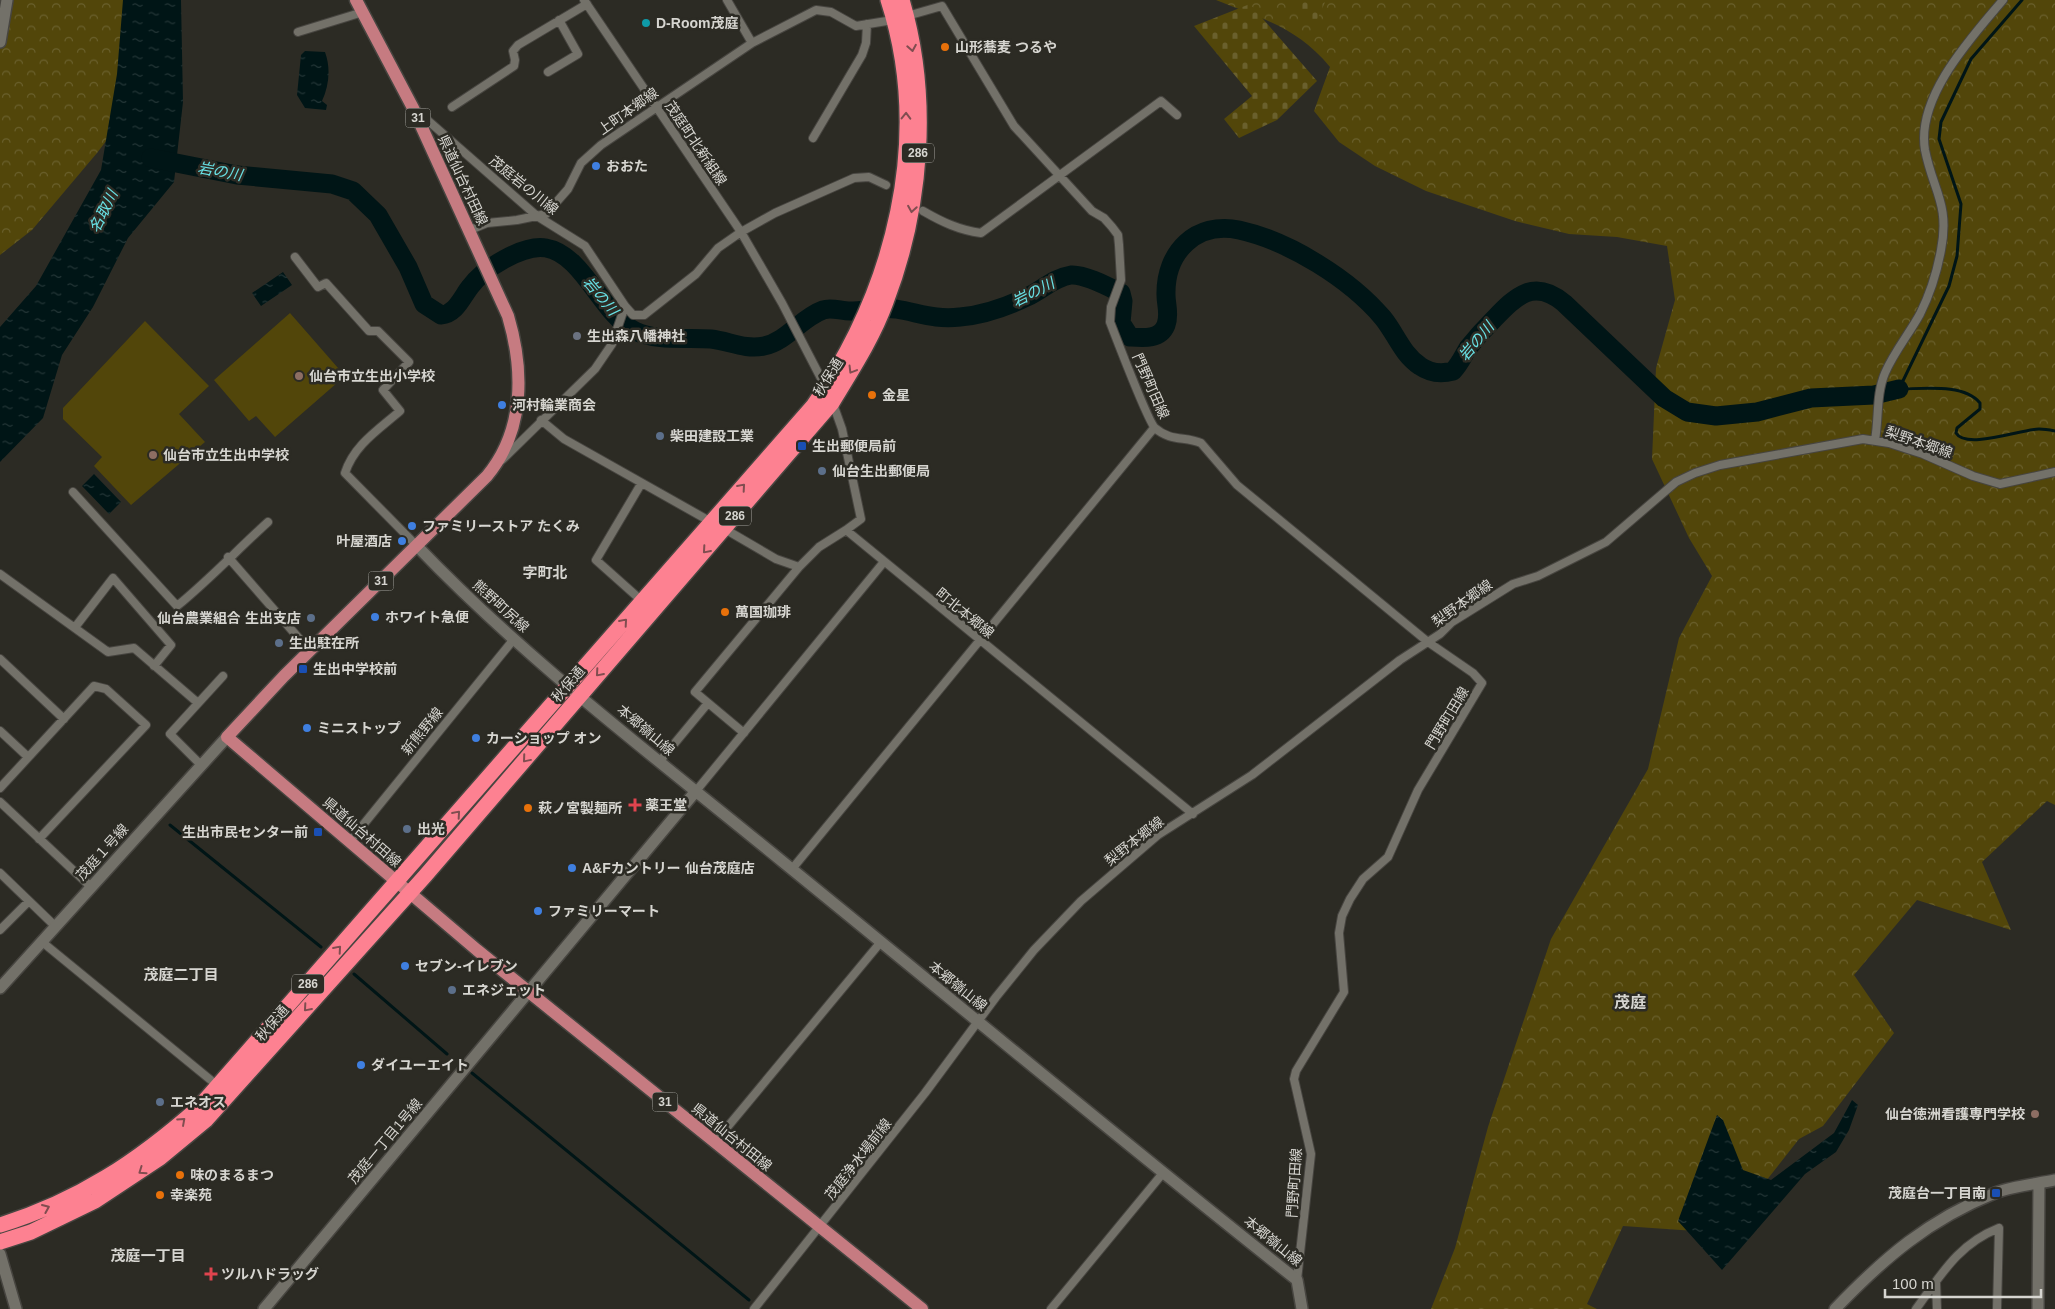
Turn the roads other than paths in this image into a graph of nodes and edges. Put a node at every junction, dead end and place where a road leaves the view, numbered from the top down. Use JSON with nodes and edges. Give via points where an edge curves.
{"nodes":[{"id":1,"x":7,"y":0,"type":"edge"},
{"id":2,"x":356,"y":0,"type":"edge"},
{"id":3,"x":727,"y":0,"type":"edge"},
{"id":4,"x":888,"y":0,"type":"edge"},
{"id":5,"x":902,"y":0,"type":"edge"},
{"id":6,"x":2003,"y":0,"type":"edge"},
{"id":7,"x":585,"y":2,"type":"edge"},
{"id":8,"x":363,"y":12,"type":"junction"},
{"id":9,"x":900,"y":18,"type":"junction"},
{"id":10,"x":559,"y":20,"type":"junction"},
{"id":11,"x":867,"y":24,"type":"junction"},
{"id":12,"x":298,"y":32,"type":"dead end"},
{"id":13,"x":0,"y":42,"type":"edge"},
{"id":14,"x":752,"y":43,"type":"junction"},
{"id":15,"x":548,"y":72,"type":"dead end"},
{"id":16,"x":656,"y":106,"type":"junction"},
{"id":17,"x":452,"y":107,"type":"dead end"},
{"id":18,"x":413,"y":108,"type":"junction"},
{"id":19,"x":1177,"y":115,"type":"dead end"},
{"id":20,"x":813,"y":138,"type":"dead end"},
{"id":21,"x":1060,"y":174,"type":"junction"},
{"id":22,"x":886,"y":185,"type":"dead end"},
{"id":23,"x":923,"y":211,"type":"dead end"},
{"id":24,"x":537,"y":216,"type":"junction"},
{"id":25,"x":741,"y":232,"type":"junction"},
{"id":26,"x":472,"y":235,"type":"junction"},
{"id":27,"x":295,"y":257,"type":"dead end"},
{"id":28,"x":624,"y":310,"type":"junction"},
{"id":29,"x":868,"y":326,"type":"junction"},
{"id":30,"x":826,"y":388,"type":"junction"},
{"id":31,"x":832,"y":403,"type":"junction"},
{"id":32,"x":541,"y":420,"type":"junction"},
{"id":33,"x":1154,"y":428,"type":"junction"},
{"id":34,"x":1875,"y":440,"type":"junction"},
{"id":35,"x":497,"y":464,"type":"junction"},
{"id":36,"x":2055,"y":472,"type":"edge"},
{"id":37,"x":641,"y":484,"type":"junction"},
{"id":38,"x":73,"y":492,"type":"dead end"},
{"id":39,"x":268,"y":522,"type":"dead end"},
{"id":40,"x":718,"y":525,"type":"junction"},
{"id":41,"x":846,"y":530,"type":"junction"},
{"id":42,"x":417,"y":546,"type":"junction"},
{"id":43,"x":228,"y":557,"type":"junction"},
{"id":44,"x":883,"y":563,"type":"junction"},
{"id":45,"x":799,"y":567,"type":"junction"},
{"id":46,"x":0,"y":574,"type":"edge"},
{"id":47,"x":642,"y":601,"type":"junction"},
{"id":48,"x":76,"y":626,"type":"junction"},
{"id":49,"x":514,"y":638,"type":"junction"},
{"id":50,"x":980,"y":640,"type":"junction"},
{"id":51,"x":1428,"y":642,"type":"junction"},
{"id":52,"x":310,"y":651,"type":"junction"},
{"id":53,"x":0,"y":659,"type":"edge"},
{"id":54,"x":154,"y":666,"type":"junction"},
{"id":55,"x":223,"y":676,"type":"dead end"},
{"id":56,"x":574,"y":690,"type":"junction"},
{"id":57,"x":198,"y":703,"type":"junction"},
{"id":58,"x":708,"y":703,"type":"junction"},
{"id":59,"x":64,"y":719,"type":"junction"},
{"id":60,"x":0,"y":731,"type":"edge"},
{"id":61,"x":744,"y":733,"type":"junction"},
{"id":62,"x":227,"y":737,"type":"junction"},
{"id":63,"x":28,"y":757,"type":"junction"},
{"id":64,"x":660,"y":762,"type":"junction"},
{"id":65,"x":201,"y":765,"type":"junction"},
{"id":66,"x":0,"y":788,"type":"edge"},
{"id":67,"x":696,"y":791,"type":"junction"},
{"id":68,"x":0,"y":802,"type":"edge"},
{"id":69,"x":1193,"y":814,"type":"junction"},
{"id":70,"x":39,"y":839,"type":"junction"},
{"id":71,"x":350,"y":841,"type":"junction"},
{"id":72,"x":792,"y":869,"type":"junction"},
{"id":73,"x":0,"y":873,"type":"edge"},
{"id":74,"x":397,"y":882,"type":"junction"},
{"id":75,"x":90,"y":886,"type":"junction"},
{"id":76,"x":410,"y":894,"type":"junction"},
{"id":77,"x":29,"y":901,"type":"junction"},
{"id":78,"x":55,"y":926,"type":"junction"},
{"id":79,"x":0,"y":930,"type":"edge"},
{"id":80,"x":41,"y":941,"type":"junction"},
{"id":81,"x":880,"y":943,"type":"junction"},
{"id":82,"x":0,"y":988,"type":"edge"},
{"id":83,"x":529,"y":992,"type":"junction"},
{"id":84,"x":977,"y":1020,"type":"junction"},
{"id":85,"x":218,"y":1086,"type":"junction"},
{"id":86,"x":715,"y":1142,"type":"junction"},
{"id":87,"x":1162,"y":1173,"type":"junction"},
{"id":88,"x":2055,"y":1180,"type":"edge"},
{"id":89,"x":2039,"y":1183,"type":"junction"},
{"id":90,"x":0,"y":1225,"type":"edge"},
{"id":91,"x":819,"y":1227,"type":"junction"},
{"id":92,"x":0,"y":1242,"type":"edge"},
{"id":93,"x":2,"y":1259,"type":"edge"},
{"id":94,"x":1297,"y":1280,"type":"junction"},
{"id":95,"x":1936,"y":1282,"type":"junction"},
{"id":96,"x":16,"y":1309,"type":"edge"},
{"id":97,"x":264,"y":1309,"type":"edge"},
{"id":98,"x":754,"y":1309,"type":"edge"},
{"id":99,"x":922,"y":1309,"type":"edge"},
{"id":100,"x":1051,"y":1309,"type":"edge"},
{"id":101,"x":1302,"y":1309,"type":"edge"},
{"id":102,"x":1835,"y":1309,"type":"edge"},
{"id":103,"x":1916,"y":1309,"type":"edge"},
{"id":104,"x":1937,"y":1309,"type":"edge"},
{"id":105,"x":1997,"y":1309,"type":"edge"},
{"id":106,"x":2038,"y":1309,"type":"edge"}],
"edges":[{"from":1,"to":13,"type":"street"},
{"from":2,"to":8,"type":"main road","name":"県道仙台村田線","number":"31"},
{"from":3,"to":14,"type":"street"},
{"from":4,"to":9,"type":"highway","name":"秋保通","number":"286"},
{"from":5,"to":9,"type":"highway","name":"秋保通","number":"286"},
{"from":6,"to":34,"type":"street","via":[[1941,83],[1927,116],[1925,150],[1944,211],[1942,249],[1926,300],[1892,358],[1881,385]]},
{"from":7,"to":10,"type":"street"},
{"from":7,"to":16,"type":"street","name":"茂庭町北新組線"},
{"from":8,"to":12,"type":"street"},
{"from":8,"to":18,"type":"main road","name":"県道仙台村田線","number":"31"},
{"from":9,"to":11,"type":"street"},
{"from":9,"to":21,"type":"street","via":[[942,6],[1014,126]]},
{"from":9,"to":29,"type":"highway","name":"秋保通","number":"286","via":[[917,88],[916,176],[903,251]]},
{"from":10,"to":15,"type":"street","via":[[578,54]]},
{"from":10,"to":17,"type":"street","via":[[518,45],[513,51],[514,66]]},
{"from":11,"to":14,"type":"street","name":"上町本郷線","via":[[856,26],[831,12],[816,10]]},
{"from":11,"to":20,"type":"street","via":[[862,55]]},
{"from":14,"to":16,"type":"street","name":"上町本郷線"},
{"from":16,"to":24,"type":"street","name":"上町本郷線","via":[[581,163],[568,189],[546,214]]},
{"from":16,"to":25,"type":"street","name":"茂庭町北新組線"},
{"from":18,"to":24,"type":"street","name":"茂庭岩の川線"},
{"from":18,"to":26,"type":"main road","name":"県道仙台村田線","number":"31"},
{"from":19,"to":21,"type":"street","via":[[1161,101]]},
{"from":21,"to":23,"type":"street","via":[[981,233],[947,224]]},
{"from":21,"to":33,"type":"street","name":"門野町田線","via":[[1092,212],[1104,218],[1118,235],[1121,280],[1110,314],[1114,332]]},
{"from":22,"to":25,"type":"street","via":[[869,177],[854,178]]},
{"from":24,"to":26,"type":"street","via":[[487,223]]},
{"from":24,"to":28,"type":"street","name":"茂庭岩の川線","via":[[585,246]]},
{"from":25,"to":28,"type":"street","via":[[718,248],[696,274],[644,315],[633,315]]},
{"from":25,"to":30,"type":"street","name":"茂庭町北新組線"},
{"from":26,"to":35,"type":"main road","number":"31","via":[[508,316],[517,347],[519,389],[514,423]]},
{"from":27,"to":42,"type":"street","via":[[318,287],[326,283],[370,331],[378,331],[409,362],[383,390],[400,411],[357,448],[346,473]]},
{"from":28,"to":32,"type":"street","via":[[612,344],[595,368]]},
{"from":29,"to":30,"type":"highway","name":"秋保通","number":"286"},
{"from":29,"to":31,"type":"highway","name":"秋保通","number":"286","one_way":true},
{"from":30,"to":31,"type":"street","name":"茂庭町北新組線"},
{"from":40,"to":30,"type":"highway","name":"秋保通","number":"286","one_way":true},
{"from":31,"to":40,"type":"highway","name":"秋保通","number":"286"},
{"from":31,"to":41,"type":"street","name":"茂庭町北新組線","via":[[842,429],[861,519]]},
{"from":32,"to":35,"type":"street"},
{"from":32,"to":37,"type":"street","via":[[564,439]]},
{"from":33,"to":50,"type":"street"},
{"from":33,"to":51,"type":"street","name":"門野町田線","via":[[1176,440],[1201,443],[1237,485]]},
{"from":34,"to":36,"type":"street","name":"梨野本郷線","via":[[1923,454],[1972,476],[2000,484]]},
{"from":34,"to":51,"type":"street","name":"梨野本郷線","via":[[1855,440],[1778,453],[1695,473],[1676,482],[1606,542],[1500,591]]},
{"from":35,"to":42,"type":"main road","number":"31"},
{"from":37,"to":40,"type":"street"},
{"from":37,"to":47,"type":"street","via":[[596,560]]},
{"from":38,"to":43,"type":"street","via":[[177,606],[207,581]]},
{"from":39,"to":43,"type":"street"},
{"from":40,"to":45,"type":"street","via":[[776,559]]},
{"from":40,"to":47,"type":"highway","name":"秋保通","number":"286"},
{"from":40,"to":56,"type":"highway","name":"秋保通","number":"286","one_way":true},
{"from":41,"to":44,"type":"street","name":"町北本郷線"},
{"from":41,"to":45,"type":"street","via":[[819,548]]},
{"from":42,"to":49,"type":"street","name":"熊野町尻線"},
{"from":42,"to":52,"type":"main road","number":"31"},
{"from":43,"to":52,"type":"street"},
{"from":44,"to":50,"type":"street","name":"町北本郷線"},
{"from":44,"to":61,"type":"street"},
{"from":45,"to":58,"type":"street","via":[[695,692]]},
{"from":46,"to":48,"type":"street"},
{"from":56,"to":47,"type":"highway","name":"秋保通","number":"286","one_way":true},
{"from":48,"to":54,"type":"street","via":[[108,652],[134,648]]},
{"from":48,"to":54,"type":"street","via":[[113,578],[171,645]]},
{"from":49,"to":56,"type":"street","name":"熊野町尻線"},
{"from":49,"to":71,"type":"street","name":"新熊野線"},
{"from":50,"to":69,"type":"street","name":"町北本郷線"},
{"from":50,"to":72,"type":"street"},
{"from":51,"to":69,"type":"street","name":"梨野本郷線","via":[[1400,660],[1259,770]]},
{"from":51,"to":94,"type":"street","name":"門野町田線","via":[[1473,673],[1482,683],[1418,790],[1388,857],[1363,879],[1342,916],[1338,941],[1344,992],[1311,1044],[1294,1079],[1311,1154]]},
{"from":52,"to":62,"type":"main road","number":"31"},
{"from":53,"to":59,"type":"street"},
{"from":54,"to":57,"type":"street"},
{"from":55,"to":57,"type":"street"},
{"from":56,"to":64,"type":"street","name":"本郷嶺山線"},
{"from":74,"to":56,"type":"highway","name":"秋保通","number":"286","one_way":true},
{"from":56,"to":76,"type":"highway","name":"秋保通","number":"286","one_way":true},
{"from":57,"to":65,"type":"street","via":[[170,734]]},
{"from":58,"to":61,"type":"street"},
{"from":58,"to":64,"type":"street"},
{"from":59,"to":63,"type":"street"},
{"from":59,"to":70,"type":"street","via":[[94,686],[106,689],[146,725]]},
{"from":60,"to":63,"type":"street"},
{"from":61,"to":67,"type":"street"},
{"from":62,"to":65,"type":"street","name":"茂庭１号線"},
{"from":62,"to":71,"type":"main road","name":"県道仙台村田線","number":"31"},
{"from":63,"to":66,"type":"street"},
{"from":64,"to":67,"type":"street","name":"本郷嶺山線"},
{"from":65,"to":75,"type":"street","name":"茂庭１号線"},
{"from":67,"to":72,"type":"street","name":"本郷嶺山線"},
{"from":67,"to":83,"type":"street","name":"茂庭一丁目1号線"},
{"from":68,"to":70,"type":"street"},
{"from":69,"to":84,"type":"street","name":"梨野本郷線","via":[[1158,835],[1081,901],[1034,950]]},
{"from":70,"to":75,"type":"street"},
{"from":71,"to":74,"type":"main road","name":"県道仙台村田線","number":"31"},
{"from":72,"to":81,"type":"street","name":"本郷嶺山線"},
{"from":73,"to":77,"type":"street"},
{"from":74,"to":76,"type":"main road","name":"県道仙台村田線","number":"31"},
{"from":85,"to":74,"type":"highway","name":"秋保通","number":"286","one_way":true},
{"from":75,"to":78,"type":"street","name":"茂庭１号線"},
{"from":76,"to":83,"type":"main road","name":"県道仙台村田線","number":"31"},
{"from":76,"to":92,"type":"highway","name":"秋保通","number":"286","one_way":true,"via":[[239,1085],[182,1142],[95,1201],[31,1232]]},
{"from":77,"to":78,"type":"street"},
{"from":77,"to":79,"type":"street"},
{"from":78,"to":80,"type":"street","name":"茂庭１号線"},
{"from":80,"to":82,"type":"street","name":"茂庭１号線"},
{"from":80,"to":85,"type":"street"},
{"from":81,"to":84,"type":"street","name":"本郷嶺山線"},
{"from":81,"to":86,"type":"street"},
{"from":83,"to":86,"type":"main road","name":"県道仙台村田線","number":"31"},
{"from":83,"to":97,"type":"street","name":"茂庭一丁目1号線"},
{"from":84,"to":87,"type":"street","name":"本郷嶺山線"},
{"from":84,"to":91,"type":"street","name":"茂庭浄水場前線","via":[[925,1093]]},
{"from":90,"to":85,"type":"highway","name":"秋保通","number":"286","one_way":true,"via":[[51,1206],[109,1177],[162,1139]]},
{"from":86,"to":91,"type":"main road","name":"県道仙台村田線","number":"31"},
{"from":87,"to":94,"type":"street","name":"本郷嶺山線"},
{"from":87,"to":100,"type":"street"},
{"from":88,"to":89,"type":"street"},
{"from":89,"to":102,"type":"street","via":[[1996,1193],[1939,1220],[1886,1258]]},
{"from":89,"to":106,"type":"street"},
{"from":91,"to":98,"type":"street","name":"茂庭浄水場前線"},
{"from":91,"to":99,"type":"main road","name":"県道仙台村田線","number":"31"},
{"from":93,"to":96,"type":"street"},
{"from":94,"to":101,"type":"street","name":"本郷嶺山線"},
{"from":95,"to":103,"type":"street"},
{"from":95,"to":104,"type":"street"},
{"from":95,"to":105,"type":"street","via":[[1965,1246],[1982,1234],[1999,1228]]}]}
